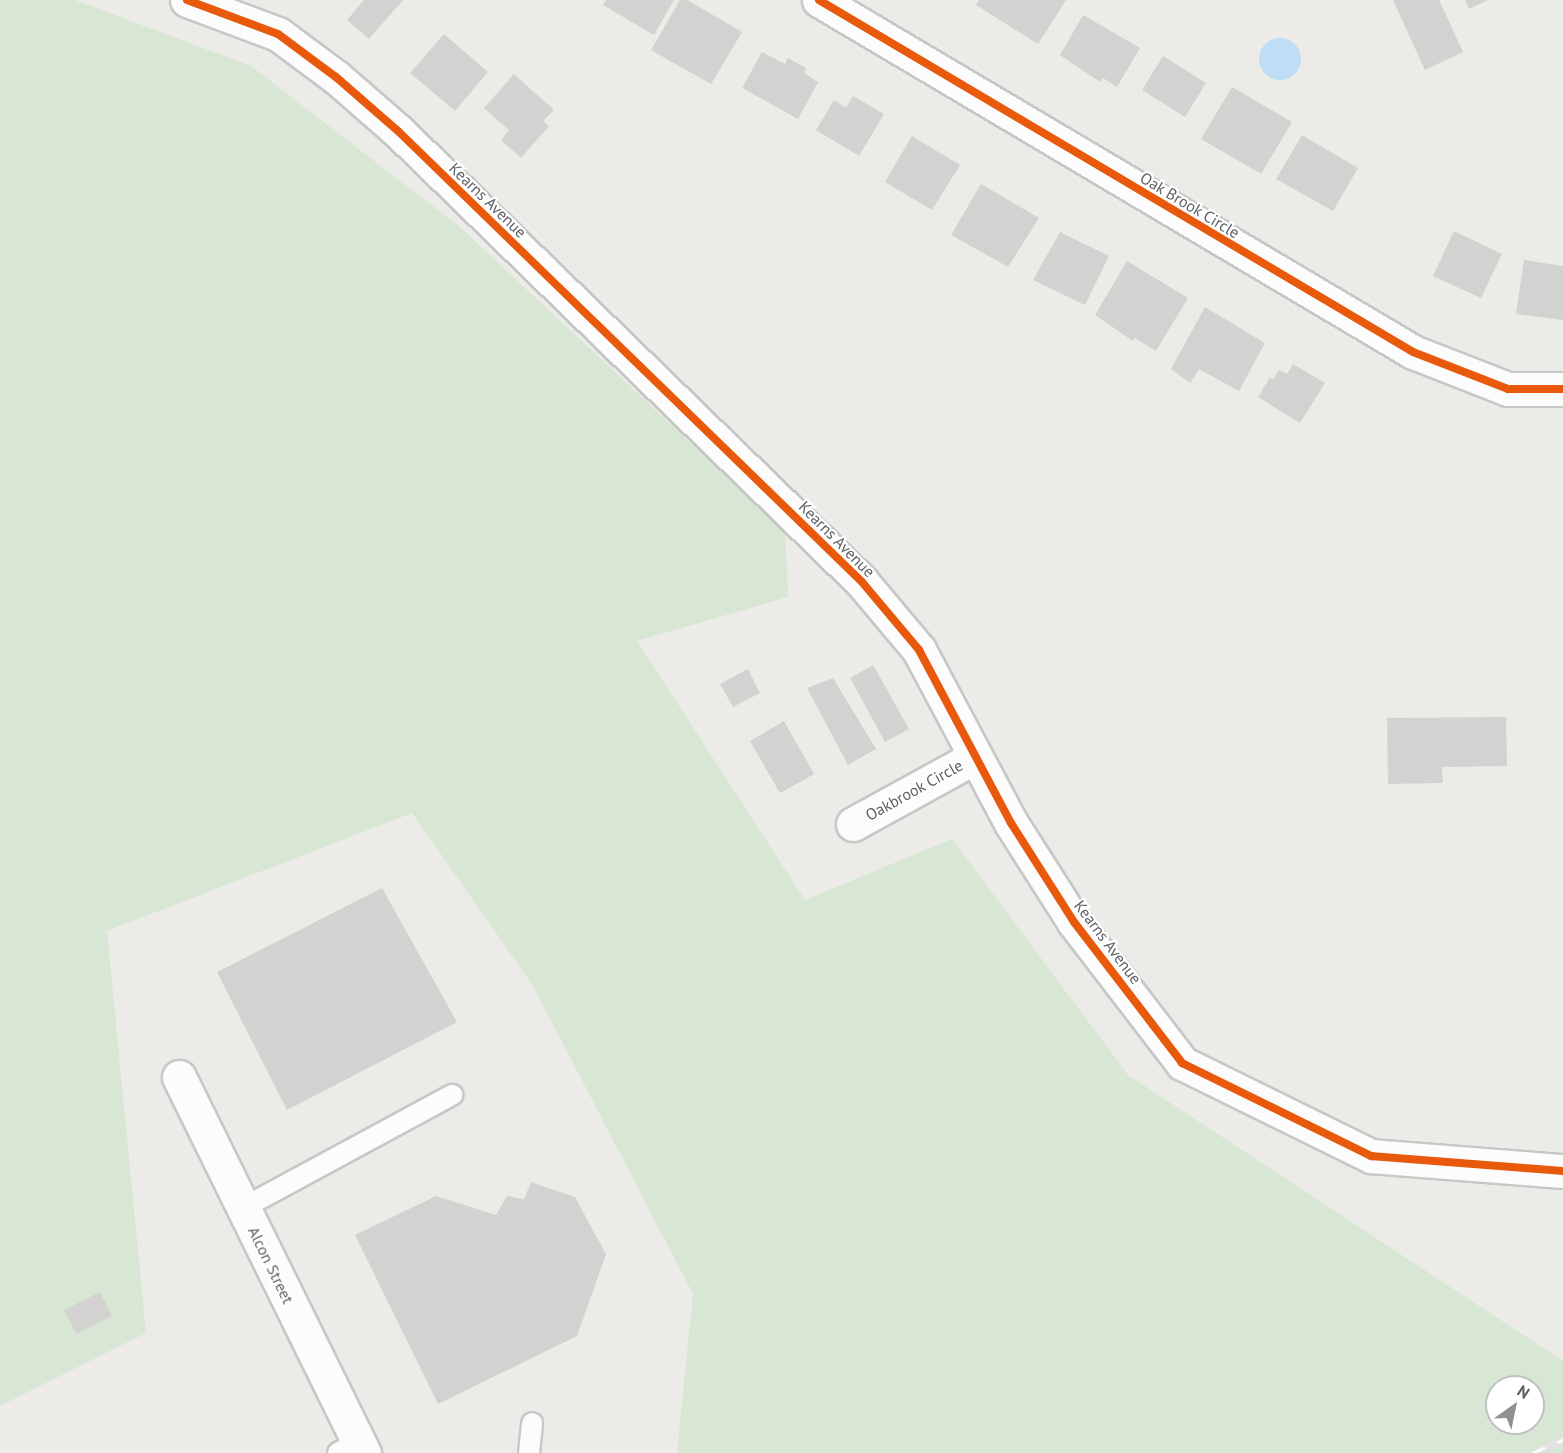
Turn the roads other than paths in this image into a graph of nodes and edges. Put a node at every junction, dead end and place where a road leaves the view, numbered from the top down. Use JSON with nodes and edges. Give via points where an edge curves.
{"nodes":[{"id":1,"x":187,"y":0,"type":"edge"},
{"id":2,"x":819,"y":0,"type":"edge"},
{"id":3,"x":1563,"y":389,"type":"edge"},
{"id":4,"x":975,"y":757,"type":"junction"},
{"id":5,"x":853,"y":824,"type":"dead end"},
{"id":6,"x":179,"y":1077,"type":"dead end"},
{"id":7,"x":452,"y":1095,"type":"dead end"},
{"id":8,"x":1563,"y":1171,"type":"edge"},
{"id":9,"x":243,"y":1208,"type":"junction"},
{"id":10,"x":532,"y":1423,"type":"dead end"},
{"id":11,"x":353,"y":1449,"type":"edge"},
{"id":12,"x":529,"y":1453,"type":"edge"}],
"edges":[{"from":1,"to":4,"type":"street","name":"Kearns Avenue","via":[[278,34],[336,77],[398,131],[862,582],[919,650]]},
{"from":2,"to":3,"type":"street","name":"Oak Brook Circle","via":[[1413,352],[1508,389]]},
{"from":4,"to":5,"type":"street","name":"Oakbrook Circle"},
{"from":4,"to":8,"type":"street","name":"Kearns Avenue","via":[[1074,922],[1182,1063],[1371,1156]]},
{"from":6,"to":9,"type":"street","name":"Alcon Street"},
{"from":7,"to":9,"type":"lane"},
{"from":9,"to":11,"type":"street","name":"Alcon Street"},
{"from":10,"to":12,"type":"lane"}]}
